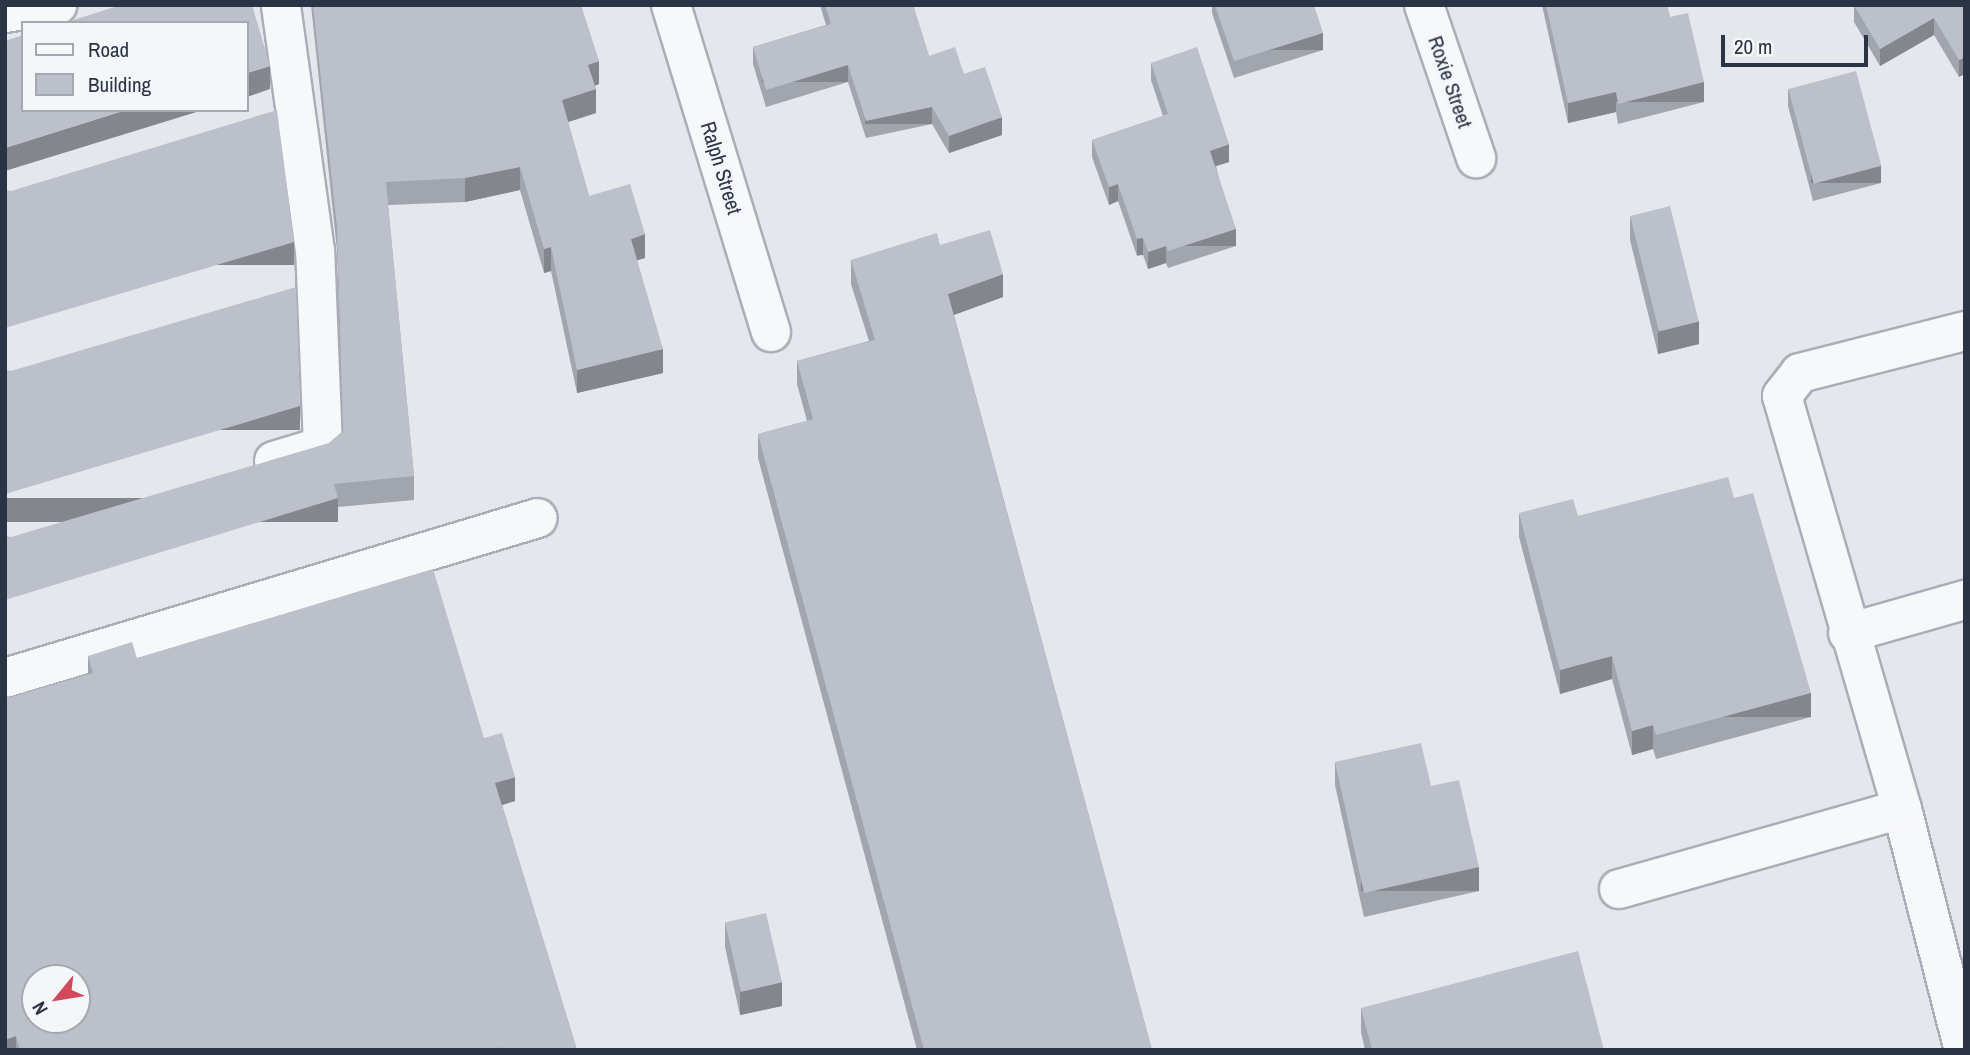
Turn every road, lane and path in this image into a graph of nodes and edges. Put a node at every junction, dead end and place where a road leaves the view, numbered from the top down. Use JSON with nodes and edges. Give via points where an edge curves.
{"nodes":[{"id":1,"x":57,"y":5,"type":"edge"},
{"id":2,"x":281,"y":5,"type":"edge"},
{"id":3,"x":671,"y":5,"type":"edge"},
{"id":4,"x":1424,"y":5,"type":"edge"},
{"id":5,"x":5,"y":13,"type":"edge"},
{"id":6,"x":294,"y":105,"type":"junction"},
{"id":7,"x":254,"y":117,"type":"edge"},
{"id":8,"x":1476,"y":158,"type":"dead end"},
{"id":9,"x":317,"y":281,"type":"junction"},
{"id":10,"x":278,"y":292,"type":"edge"},
{"id":11,"x":1965,"y":331,"type":"edge"},
{"id":12,"x":771,"y":332,"type":"dead end"},
{"id":13,"x":244,"y":470,"type":"edge"},
{"id":14,"x":538,"y":518,"type":"dead end"},
{"id":15,"x":1965,"y":600,"type":"edge"},
{"id":16,"x":1848,"y":633,"type":"junction"},
{"id":17,"x":5,"y":678,"type":"edge"},
{"id":18,"x":1902,"y":809,"type":"junction"},
{"id":19,"x":1619,"y":889,"type":"dead end"},
{"id":20,"x":1964,"y":1050,"type":"edge"}],
"edges":[{"from":1,"to":5,"type":"street"},
{"from":2,"to":6,"type":"street"},
{"from":3,"to":12,"type":"street","name":"Ralph Street"},
{"from":4,"to":8,"type":"street","name":"Roxie Street"},
{"from":6,"to":7,"type":"street"},
{"from":6,"to":9,"type":"street"},
{"from":9,"to":10,"type":"street"},
{"from":9,"to":13,"type":"street","via":[[323,446]]},
{"from":11,"to":16,"type":"street","via":[[1800,373],[1783,396]]},
{"from":14,"to":17,"type":"street"},
{"from":15,"to":16,"type":"street"},
{"from":16,"to":18,"type":"street"},
{"from":18,"to":19,"type":"street"},
{"from":18,"to":20,"type":"street"}]}
